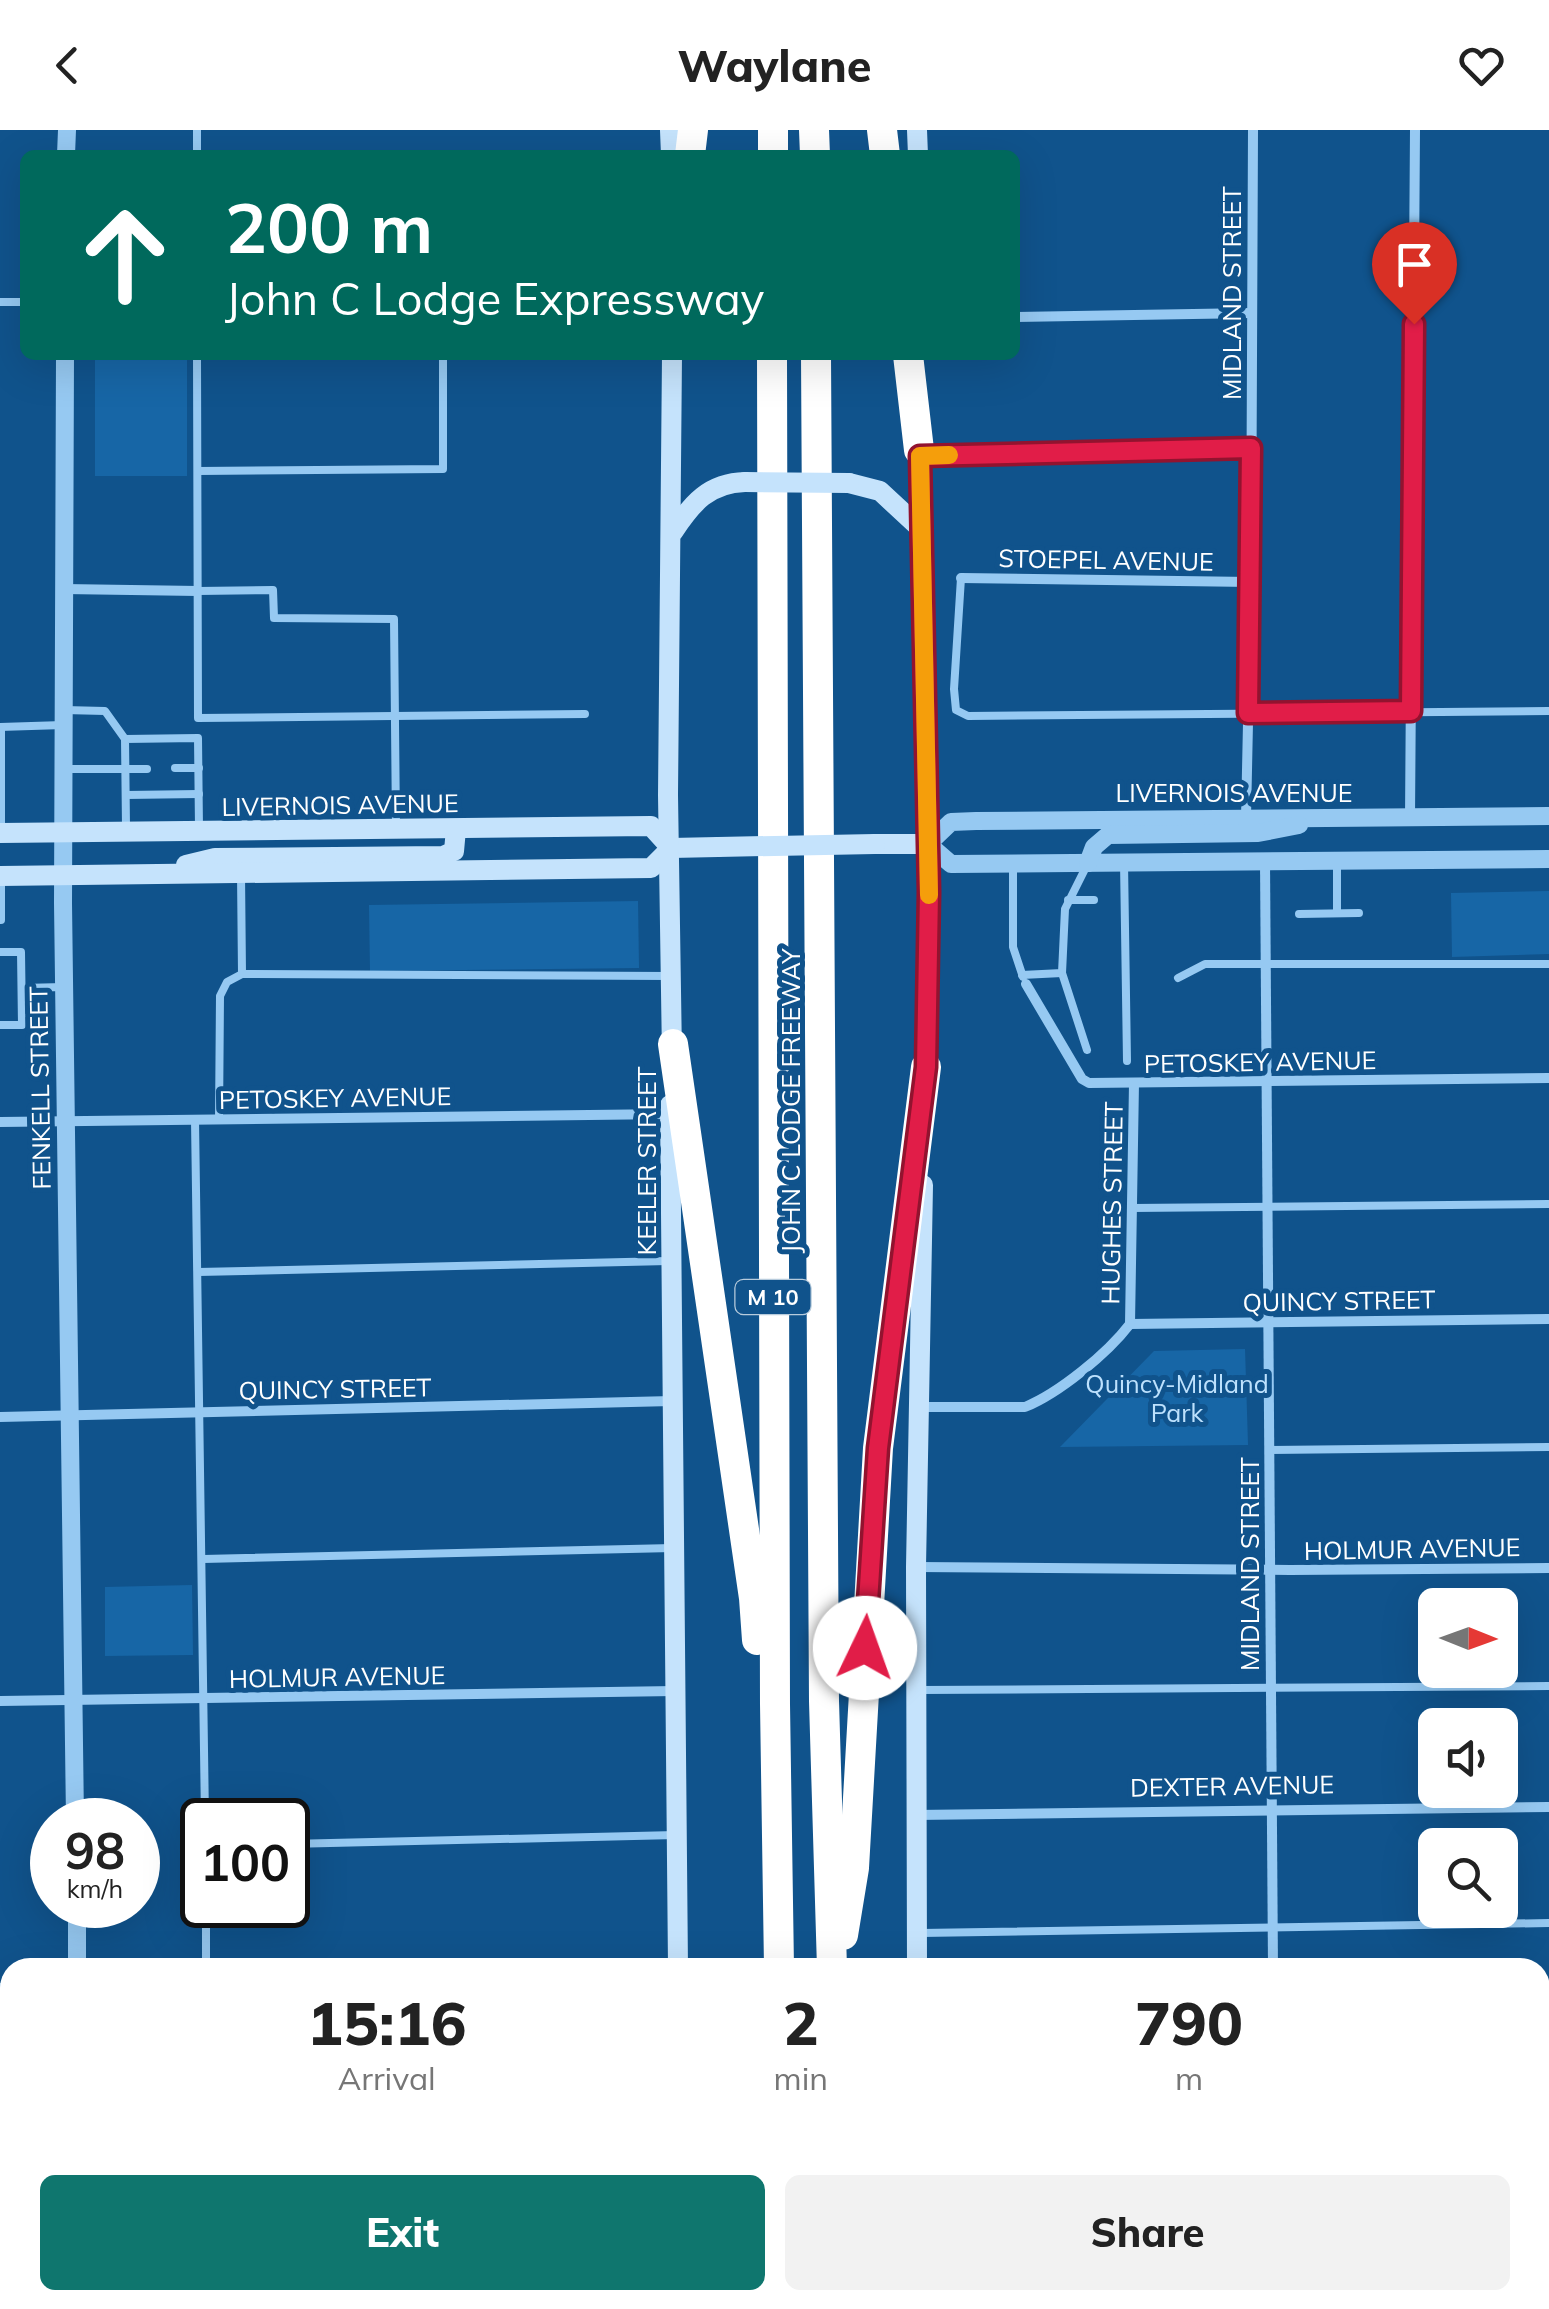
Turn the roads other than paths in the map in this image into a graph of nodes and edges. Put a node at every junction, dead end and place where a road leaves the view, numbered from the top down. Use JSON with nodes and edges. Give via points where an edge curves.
{"nodes":[{"id":1,"x":1253,"y":130,"type":"edge"},
{"id":2,"x":1415,"y":130,"type":"edge"},
{"id":3,"x":1252,"y":314,"type":"junction"},
{"id":4,"x":1020,"y":316,"type":"edge"},
{"id":5,"x":65,"y":360,"type":"edge"},
{"id":6,"x":197,"y":360,"type":"edge"},
{"id":7,"x":443,"y":360,"type":"edge"},
{"id":8,"x":672,"y":360,"type":"edge"},
{"id":9,"x":772,"y":360,"type":"edge"},
{"id":10,"x":816,"y":360,"type":"edge"},
{"id":11,"x":909,"y":360,"type":"edge"},
{"id":12,"x":920,"y":360,"type":"edge"},
{"id":13,"x":1251,"y":448,"type":"junction"},
{"id":14,"x":920,"y":453,"type":"junction"},
{"id":15,"x":198,"y":471,"type":"junction"},
{"id":16,"x":922,"y":530,"type":"junction"},
{"id":17,"x":672,"y":533,"type":"junction"},
{"id":18,"x":961,"y":578,"type":"joint"},
{"id":19,"x":1251,"y":582,"type":"junction"},
{"id":20,"x":64,"y":589,"type":"junction"},
{"id":21,"x":198,"y":590,"type":"junction"},
{"id":22,"x":1549,"y":710,"type":"edge"},
{"id":23,"x":1411,"y":711,"type":"junction"},
{"id":24,"x":1248,"y":713,"type":"junction"},
{"id":25,"x":586,"y":714,"type":"dead end"},
{"id":26,"x":396,"y":717,"type":"junction"},
{"id":27,"x":63,"y":718,"type":"junction"},
{"id":28,"x":1,"y":727,"type":"edge"},
{"id":29,"x":125,"y":739,"type":"junction"},
{"id":30,"x":1,"y":754,"type":"edge"},
{"id":31,"x":63,"y":768,"type":"junction"},
{"id":32,"x":126,"y":768,"type":"junction"},
{"id":33,"x":147,"y":768,"type":"dead end"},
{"id":34,"x":176,"y":768,"type":"dead end"},
{"id":35,"x":198,"y":768,"type":"junction"},
{"id":36,"x":199,"y":794,"type":"junction"},
{"id":37,"x":126,"y":795,"type":"junction"},
{"id":38,"x":1549,"y":816,"type":"edge"},
{"id":39,"x":1246,"y":817,"type":"junction"},
{"id":40,"x":1334,"y":818,"type":"junction"},
{"id":41,"x":1410,"y":818,"type":"junction"},
{"id":42,"x":456,"y":828,"type":"junction"},
{"id":43,"x":396,"y":829,"type":"junction"},
{"id":44,"x":199,"y":831,"type":"junction"},
{"id":45,"x":64,"y":832,"type":"junction"},
{"id":46,"x":126,"y":832,"type":"junction"},
{"id":47,"x":1,"y":833,"type":"edge"},
{"id":48,"x":928,"y":844,"type":"junction"},
{"id":49,"x":671,"y":848,"type":"junction"},
{"id":50,"x":1549,"y":857,"type":"edge"},
{"id":51,"x":1337,"y":860,"type":"junction"},
{"id":52,"x":1265,"y":861,"type":"junction"},
{"id":53,"x":1124,"y":862,"type":"junction"},
{"id":54,"x":1013,"y":863,"type":"junction"},
{"id":55,"x":1088,"y":863,"type":"junction"},
{"id":56,"x":141,"y":874,"type":"junction"},
{"id":57,"x":241,"y":874,"type":"junction"},
{"id":58,"x":63,"y":875,"type":"junction"},
{"id":59,"x":0,"y":876,"type":"edge"},
{"id":60,"x":1094,"y":900,"type":"dead end"},
{"id":61,"x":1064,"y":904,"type":"junction"},
{"id":62,"x":1013,"y":905,"type":"junction"},
{"id":63,"x":1026,"y":906,"type":"dead end"},
{"id":64,"x":1337,"y":913,"type":"junction"},
{"id":65,"x":1359,"y":913,"type":"dead end"},
{"id":66,"x":1298,"y":914,"type":"dead end"},
{"id":67,"x":2,"y":920,"type":"edge"},
{"id":68,"x":1063,"y":924,"type":"junction"},
{"id":69,"x":1026,"y":925,"type":"dead end"},
{"id":70,"x":1049,"y":925,"type":"dead end"},
{"id":71,"x":1013,"y":926,"type":"junction"},
{"id":72,"x":1049,"y":946,"type":"dead end"},
{"id":73,"x":1062,"y":946,"type":"junction"},
{"id":74,"x":1013,"y":947,"type":"junction"},
{"id":75,"x":1026,"y":947,"type":"dead end"},
{"id":76,"x":2,"y":949,"type":"edge"},
{"id":77,"x":1266,"y":964,"type":"junction"},
{"id":78,"x":1549,"y":964,"type":"edge"},
{"id":79,"x":242,"y":974,"type":"junction"},
{"id":80,"x":1062,"y":974,"type":"junction"},
{"id":81,"x":672,"y":976,"type":"junction"},
{"id":82,"x":1178,"y":978,"type":"dead end"},
{"id":83,"x":1024,"y":980,"type":"junction"},
{"id":84,"x":64,"y":987,"type":"junction"},
{"id":85,"x":22,"y":988,"type":"junction"},
{"id":86,"x":0,"y":1025,"type":"edge"},
{"id":87,"x":1080,"y":1027,"type":"junction"},
{"id":88,"x":1060,"y":1041,"type":"junction"},
{"id":89,"x":672,"y":1044,"type":"junction"},
{"id":90,"x":1088,"y":1050,"type":"dead end"},
{"id":91,"x":1127,"y":1062,"type":"dead end"},
{"id":92,"x":926,"y":1067,"type":"junction"},
{"id":93,"x":1549,"y":1078,"type":"edge"},
{"id":94,"x":1266,"y":1082,"type":"junction"},
{"id":95,"x":1134,"y":1083,"type":"junction"},
{"id":96,"x":670,"y":1114,"type":"junction"},
{"id":97,"x":196,"y":1120,"type":"junction"},
{"id":98,"x":218,"y":1120,"type":"junction"},
{"id":99,"x":0,"y":1122,"type":"edge"},
{"id":100,"x":66,"y":1122,"type":"junction"},
{"id":101,"x":1549,"y":1204,"type":"edge"},
{"id":102,"x":1267,"y":1206,"type":"junction"},
{"id":103,"x":1132,"y":1208,"type":"junction"},
{"id":104,"x":671,"y":1260,"type":"junction"},
{"id":105,"x":198,"y":1272,"type":"junction"},
{"id":106,"x":1549,"y":1319,"type":"edge"},
{"id":107,"x":1268,"y":1322,"type":"junction"},
{"id":108,"x":1130,"y":1324,"type":"junction"},
{"id":109,"x":672,"y":1401,"type":"junction"},
{"id":110,"x":919,"y":1407,"type":"junction"},
{"id":111,"x":200,"y":1412,"type":"junction"},
{"id":112,"x":69,"y":1416,"type":"junction"},
{"id":113,"x":0,"y":1418,"type":"edge"},
{"id":114,"x":1549,"y":1447,"type":"edge"},
{"id":115,"x":1267,"y":1450,"type":"junction"},
{"id":116,"x":673,"y":1548,"type":"junction"},
{"id":117,"x":202,"y":1559,"type":"junction"},
{"id":118,"x":916,"y":1567,"type":"junction"},
{"id":119,"x":1549,"y":1568,"type":"edge"},
{"id":120,"x":1270,"y":1569,"type":"junction"},
{"id":121,"x":1549,"y":1686,"type":"edge"},
{"id":122,"x":1271,"y":1688,"type":"junction"},
{"id":123,"x":915,"y":1690,"type":"junction"},
{"id":124,"x":675,"y":1692,"type":"junction"},
{"id":125,"x":205,"y":1699,"type":"junction"},
{"id":126,"x":74,"y":1700,"type":"junction"},
{"id":127,"x":0,"y":1701,"type":"edge"},
{"id":128,"x":75,"y":1798,"type":"edge"},
{"id":129,"x":205,"y":1798,"type":"edge"},
{"id":130,"x":1549,"y":1807,"type":"edge"},
{"id":131,"x":1272,"y":1810,"type":"junction"},
{"id":132,"x":777,"y":1812,"type":"junction"},
{"id":133,"x":915,"y":1815,"type":"junction"},
{"id":134,"x":676,"y":1835,"type":"junction"},
{"id":135,"x":310,"y":1843,"type":"edge"},
{"id":136,"x":1549,"y":1923,"type":"edge"},
{"id":137,"x":1272,"y":1926,"type":"junction"},
{"id":138,"x":77,"y":1928,"type":"edge"},
{"id":139,"x":206,"y":1928,"type":"edge"},
{"id":140,"x":916,"y":1933,"type":"junction"},
{"id":141,"x":78,"y":1958,"type":"edge"},
{"id":142,"x":206,"y":1958,"type":"edge"},
{"id":143,"x":678,"y":1958,"type":"edge"},
{"id":144,"x":779,"y":1958,"type":"edge"},
{"id":145,"x":834,"y":1958,"type":"edge"},
{"id":146,"x":836,"y":1958,"type":"edge"},
{"id":147,"x":917,"y":1958,"type":"edge"},
{"id":148,"x":1273,"y":1958,"type":"edge"}],
"edges":[{"from":1,"to":3,"type":"street","name":"MIDLAND STREET"},
{"from":2,"to":23,"type":"street"},
{"from":3,"to":4,"type":"street"},
{"from":3,"to":13,"type":"street","name":"MIDLAND STREET"},
{"from":5,"to":20,"type":"street","name":"FENKELL STREET"},
{"from":6,"to":15,"type":"lane"},
{"from":7,"to":15,"type":"lane","via":[[442,469]]},
{"from":8,"to":17,"type":"main road","name":"KEELER STREET"},
{"from":9,"to":132,"type":"highway","name":"JOHN C LODGE FREEWAY","number":"M 10"},
{"from":10,"to":145,"type":"highway","name":"JOHN C LODGE FREEWAY","number":"M 10","via":[[824,1662]]},
{"from":11,"to":14,"type":"highway"},
{"from":12,"to":14,"type":"main road"},
{"from":13,"to":14,"type":"lane"},
{"from":13,"to":19,"type":"street","name":"MIDLAND STREET"},
{"from":14,"to":16,"type":"main road"},
{"from":15,"to":21,"type":"lane"},
{"from":16,"to":17,"type":"main road","bridge":true,"via":[[880,491],[849,483],[744,482],[713,488]]},
{"from":16,"to":48,"type":"main road"},
{"from":17,"to":49,"type":"main road","name":"KEELER STREET"},
{"from":18,"to":19,"type":"street","name":"STOEPEL AVENUE"},
{"from":18,"to":24,"type":"lane","via":[[954,689],[956,710],[968,716]]},
{"from":19,"to":24,"type":"street","name":"MIDLAND STREET"},
{"from":20,"to":21,"type":"street"},
{"from":20,"to":27,"type":"street","name":"FENKELL STREET"},
{"from":21,"to":26,"type":"lane","via":[[274,590],[274,618],[394,620]]},
{"from":21,"to":26,"type":"lane","via":[[198,718]]},
{"from":22,"to":23,"type":"lane"},
{"from":23,"to":24,"type":"lane"},
{"from":23,"to":41,"type":"street"},
{"from":24,"to":39,"type":"street","name":"MIDLAND STREET"},
{"from":25,"to":26,"type":"lane"},
{"from":26,"to":43,"type":"lane"},
{"from":27,"to":28,"type":"lane"},
{"from":27,"to":29,"type":"lane","via":[[105,712]]},
{"from":27,"to":31,"type":"street","name":"FENKELL STREET"},
{"from":28,"to":30,"type":"lane"},
{"from":29,"to":32,"type":"lane"},
{"from":29,"to":35,"type":"lane","via":[[198,738]]},
{"from":30,"to":47,"type":"lane"},
{"from":31,"to":32,"type":"lane"},
{"from":31,"to":45,"type":"street","name":"FENKELL STREET"},
{"from":32,"to":33,"type":"lane"},
{"from":32,"to":37,"type":"lane"},
{"from":34,"to":35,"type":"lane"},
{"from":35,"to":36,"type":"lane"},
{"from":36,"to":37,"type":"lane"},
{"from":36,"to":44,"type":"lane"},
{"from":37,"to":46,"type":"lane"},
{"from":38,"to":41,"type":"street","name":"LIVERNOIS AVENUE"},
{"from":39,"to":40,"type":"street","name":"LIVERNOIS AVENUE"},
{"from":39,"to":48,"type":"street","name":"LIVERNOIS AVENUE","via":[[951,822]]},
{"from":40,"to":41,"type":"street","name":"LIVERNOIS AVENUE"},
{"from":40,"to":55,"type":"street","via":[[1258,833],[1108,835]]},
{"from":42,"to":43,"type":"main road","name":"LIVERNOIS AVENUE"},
{"from":42,"to":49,"type":"main road","name":"LIVERNOIS AVENUE","via":[[651,826]]},
{"from":42,"to":56,"type":"main road","via":[[454,851],[443,856],[214,858]]},
{"from":43,"to":44,"type":"main road","name":"LIVERNOIS AVENUE"},
{"from":44,"to":46,"type":"main road","name":"LIVERNOIS AVENUE"},
{"from":45,"to":46,"type":"main road","name":"LIVERNOIS AVENUE"},
{"from":45,"to":47,"type":"main road","name":"LIVERNOIS AVENUE"},
{"from":45,"to":58,"type":"street","name":"FENKELL STREET"},
{"from":48,"to":49,"type":"main road","name":"LIVERNOIS AVENUE","bridge":true},
{"from":48,"to":54,"type":"street","name":"LIVERNOIS AVENUE","via":[[951,864]]},
{"from":48,"to":92,"type":"main road"},
{"from":49,"to":57,"type":"main road","name":"LIVERNOIS AVENUE","via":[[650,868]]},
{"from":49,"to":81,"type":"main road","name":"KEELER STREET"},
{"from":50,"to":51,"type":"street","name":"LIVERNOIS AVENUE"},
{"from":51,"to":52,"type":"street","name":"LIVERNOIS AVENUE"},
{"from":51,"to":64,"type":"lane"},
{"from":52,"to":53,"type":"street","name":"LIVERNOIS AVENUE"},
{"from":52,"to":77,"type":"street","name":"MIDLAND STREET"},
{"from":53,"to":55,"type":"street","name":"LIVERNOIS AVENUE"},
{"from":53,"to":91,"type":"lane"},
{"from":54,"to":55,"type":"street","name":"LIVERNOIS AVENUE"},
{"from":54,"to":62,"type":"lane"},
{"from":55,"to":61,"type":"lane"},
{"from":56,"to":57,"type":"main road","name":"LIVERNOIS AVENUE"},
{"from":56,"to":58,"type":"main road","name":"LIVERNOIS AVENUE"},
{"from":57,"to":79,"type":"lane"},
{"from":58,"to":59,"type":"main road","name":"LIVERNOIS AVENUE"},
{"from":58,"to":84,"type":"street","name":"FENKELL STREET"},
{"from":59,"to":67,"type":"lane"},
{"from":60,"to":61,"type":"lane"},
{"from":61,"to":68,"type":"lane"},
{"from":62,"to":63,"type":"lane"},
{"from":62,"to":71,"type":"lane"},
{"from":64,"to":65,"type":"lane"},
{"from":64,"to":66,"type":"lane"},
{"from":68,"to":70,"type":"lane"},
{"from":68,"to":73,"type":"lane"},
{"from":69,"to":71,"type":"lane"},
{"from":71,"to":74,"type":"lane"},
{"from":72,"to":73,"type":"lane"},
{"from":73,"to":80,"type":"lane"},
{"from":74,"to":75,"type":"lane"},
{"from":74,"to":83,"type":"lane"},
{"from":76,"to":85,"type":"lane","via":[[21,952]]},
{"from":77,"to":78,"type":"lane"},
{"from":77,"to":82,"type":"lane","via":[[1206,964]]},
{"from":77,"to":94,"type":"street","name":"MIDLAND STREET"},
{"from":79,"to":81,"type":"lane"},
{"from":79,"to":98,"type":"lane","via":[[226,982],[220,996]]},
{"from":80,"to":83,"type":"lane"},
{"from":80,"to":87,"type":"lane"},
{"from":81,"to":89,"type":"main road","name":"KEELER STREET"},
{"from":83,"to":88,"type":"street","name":"PETOSKEY AVENUE"},
{"from":84,"to":85,"type":"lane"},
{"from":84,"to":100,"type":"street","name":"FENKELL STREET"},
{"from":85,"to":86,"type":"lane","via":[[22,1026]]},
{"from":87,"to":88,"type":"lane"},
{"from":87,"to":90,"type":"lane"},
{"from":88,"to":95,"type":"street","name":"PETOSKEY AVENUE","via":[[1082,1080]]},
{"from":89,"to":96,"type":"main road","name":"KEELER STREET"},
{"from":89,"to":132,"type":"highway","via":[[754,1598]]},
{"from":92,"to":110,"type":"main road"},
{"from":92,"to":146,"type":"highway","via":[[878,1448],[854,1868]]},
{"from":93,"to":94,"type":"street","name":"PETOSKEY AVENUE"},
{"from":94,"to":95,"type":"street","name":"PETOSKEY AVENUE"},
{"from":94,"to":102,"type":"street","name":"MIDLAND STREET"},
{"from":95,"to":103,"type":"street","name":"HUGHES STREET"},
{"from":96,"to":98,"type":"street","name":"PETOSKEY AVENUE"},
{"from":96,"to":104,"type":"main road","name":"KEELER STREET"},
{"from":97,"to":98,"type":"street","name":"PETOSKEY AVENUE"},
{"from":97,"to":100,"type":"street","name":"PETOSKEY AVENUE"},
{"from":97,"to":105,"type":"lane"},
{"from":99,"to":100,"type":"street","name":"PETOSKEY AVENUE"},
{"from":100,"to":112,"type":"street","name":"FENKELL STREET"},
{"from":101,"to":102,"type":"lane"},
{"from":102,"to":103,"type":"lane"},
{"from":102,"to":107,"type":"street","name":"MIDLAND STREET"},
{"from":103,"to":108,"type":"street","name":"HUGHES STREET"},
{"from":104,"to":105,"type":"lane"},
{"from":104,"to":109,"type":"main road","name":"KEELER STREET"},
{"from":105,"to":111,"type":"lane"},
{"from":106,"to":107,"type":"street","name":"QUINCY STREET"},
{"from":107,"to":108,"type":"street","name":"QUINCY STREET"},
{"from":107,"to":115,"type":"street","name":"MIDLAND STREET"},
{"from":108,"to":110,"type":"street","via":[[1091,1362],[1025,1407]]},
{"from":109,"to":111,"type":"street","name":"QUINCY STREET"},
{"from":109,"to":116,"type":"main road","name":"KEELER STREET"},
{"from":110,"to":118,"type":"main road"},
{"from":111,"to":112,"type":"street","name":"QUINCY STREET"},
{"from":111,"to":117,"type":"lane"},
{"from":112,"to":113,"type":"street","name":"QUINCY STREET"},
{"from":112,"to":126,"type":"street","name":"FENKELL STREET"},
{"from":114,"to":115,"type":"lane"},
{"from":115,"to":120,"type":"street","name":"MIDLAND STREET"},
{"from":116,"to":117,"type":"lane"},
{"from":116,"to":124,"type":"main road","name":"KEELER STREET"},
{"from":117,"to":125,"type":"lane"},
{"from":118,"to":120,"type":"street","name":"HOLMUR AVENUE"},
{"from":118,"to":123,"type":"main road"},
{"from":119,"to":120,"type":"street","name":"HOLMUR AVENUE"},
{"from":120,"to":122,"type":"street","name":"MIDLAND STREET"},
{"from":121,"to":122,"type":"lane"},
{"from":122,"to":123,"type":"lane"},
{"from":122,"to":131,"type":"street","name":"MIDLAND STREET"},
{"from":123,"to":133,"type":"main road"},
{"from":124,"to":125,"type":"street","name":"HOLMUR AVENUE"},
{"from":124,"to":134,"type":"main road","name":"KEELER STREET"},
{"from":125,"to":126,"type":"street","name":"HOLMUR AVENUE"},
{"from":125,"to":129,"type":"lane"},
{"from":126,"to":127,"type":"street","name":"HOLMUR AVENUE"},
{"from":126,"to":128,"type":"street","name":"FENKELL STREET"},
{"from":130,"to":131,"type":"street","name":"DEXTER AVENUE"},
{"from":131,"to":133,"type":"street","name":"DEXTER AVENUE"},
{"from":131,"to":137,"type":"street","name":"MIDLAND STREET"},
{"from":132,"to":144,"type":"highway","name":"JOHN C LODGE FREEWAY","number":"M 10"},
{"from":133,"to":140,"type":"main road"},
{"from":134,"to":135,"type":"lane"},
{"from":134,"to":143,"type":"main road","name":"KEELER STREET"},
{"from":136,"to":137,"type":"lane"},
{"from":137,"to":140,"type":"lane"},
{"from":137,"to":148,"type":"street","name":"MIDLAND STREET"},
{"from":138,"to":141,"type":"street"},
{"from":139,"to":142,"type":"lane"},
{"from":140,"to":147,"type":"main road"}]}
